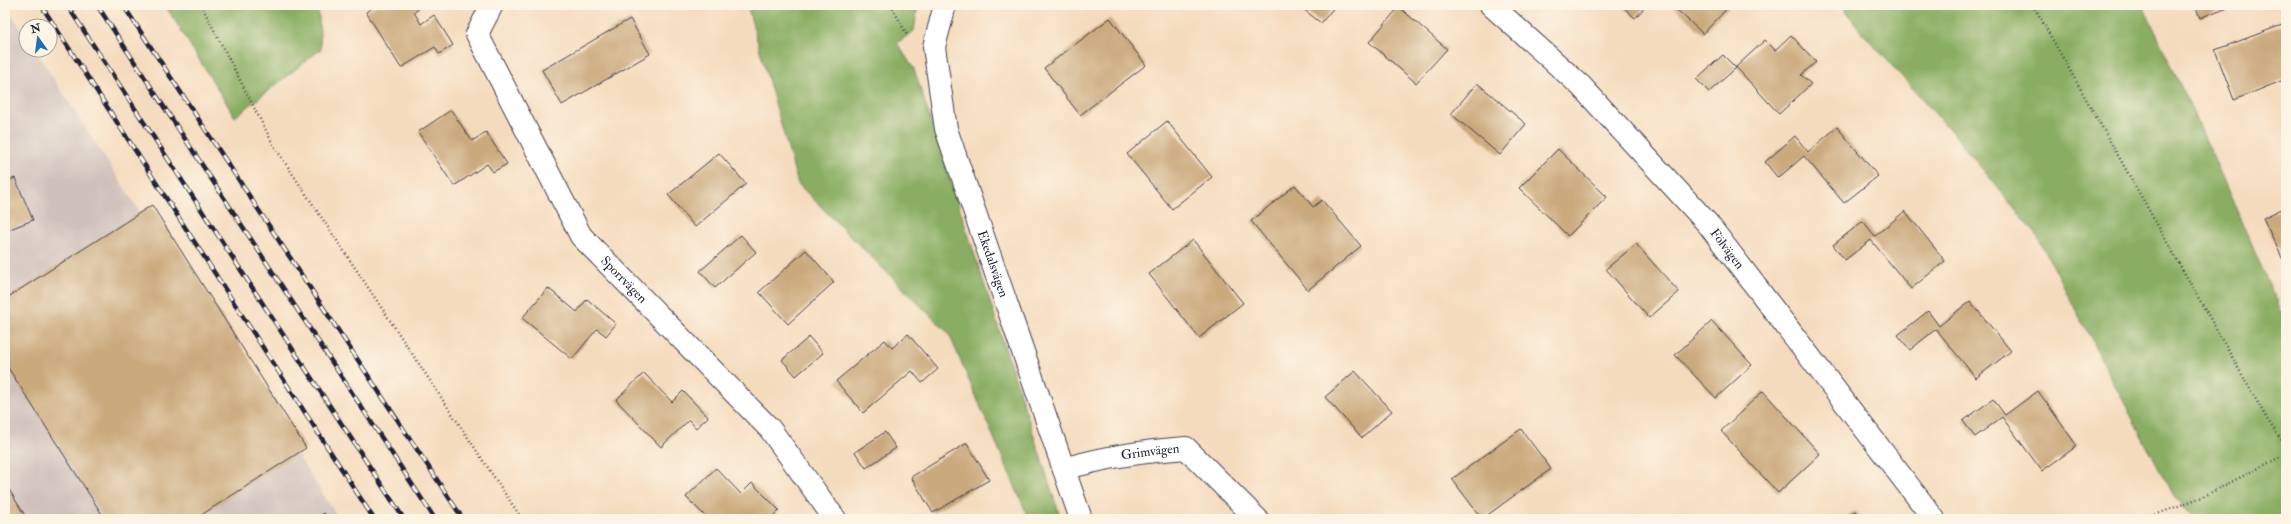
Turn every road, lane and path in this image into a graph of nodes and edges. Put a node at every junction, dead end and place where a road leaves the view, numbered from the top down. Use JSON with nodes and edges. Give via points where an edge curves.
{"nodes":[{"id":1,"x":201,"y":5,"type":"edge"},
{"id":2,"x":492,"y":5,"type":"edge"},
{"id":3,"x":946,"y":5,"type":"edge"},
{"id":4,"x":1491,"y":5,"type":"edge"},
{"id":5,"x":2033,"y":5,"type":"edge"},
{"id":6,"x":2286,"y":447,"type":"edge"},
{"id":7,"x":2286,"y":454,"type":"edge"},
{"id":8,"x":1064,"y":469,"type":"junction"},
{"id":9,"x":522,"y":519,"type":"edge"},
{"id":10,"x":835,"y":519,"type":"edge"},
{"id":11,"x":1081,"y":519,"type":"edge"},
{"id":12,"x":1257,"y":519,"type":"edge"},
{"id":13,"x":1934,"y":519,"type":"edge"},
{"id":14,"x":2144,"y":519,"type":"edge"}],
"edges":[{"from":1,"to":9,"type":"path","via":[[274,146]]},
{"from":2,"to":10,"type":"street","name":"Sporrvägen","via":[[477,34],[581,236],[770,429]]},
{"from":3,"to":8,"type":"street","name":"Ekedalsvägen","via":[[934,47],[946,129]]},
{"from":4,"to":13,"type":"street","name":"Fölvägen","via":[[1581,86],[1708,224]]},
{"from":5,"to":6,"type":"path","via":[[2267,419]]},
{"from":7,"to":14,"type":"path","via":[[2202,497]]},
{"from":8,"to":11,"type":"street","name":"Ekedalsvägen"},
{"from":8,"to":12,"type":"street","name":"Grimvägen","via":[[1087,462],[1156,450],[1186,448]]}]}
